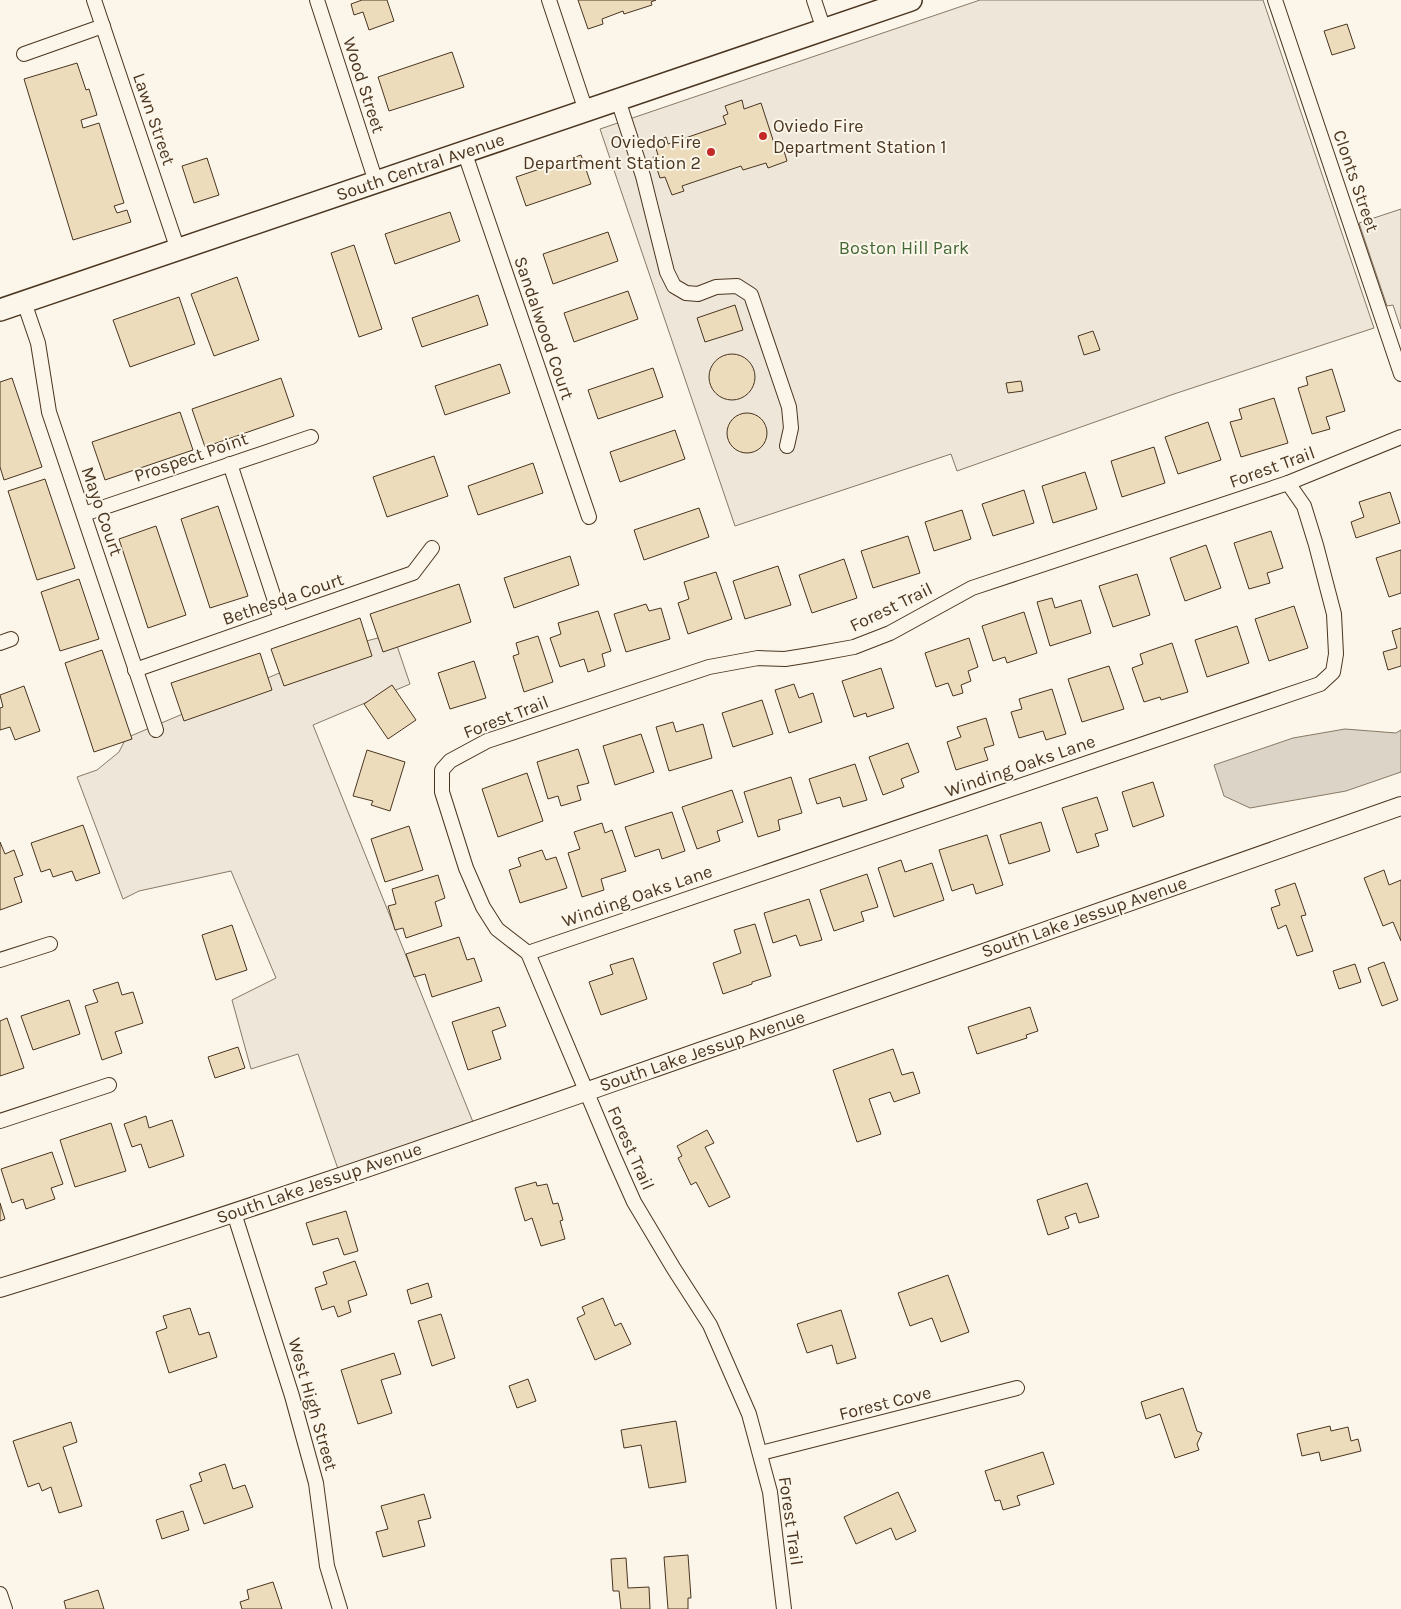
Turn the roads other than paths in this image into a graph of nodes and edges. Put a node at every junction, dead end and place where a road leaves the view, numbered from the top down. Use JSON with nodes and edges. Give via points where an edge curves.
{"nodes":[{"id":1,"x":94,"y":0,"type":"edge"},
{"id":2,"x":317,"y":0,"type":"edge"},
{"id":3,"x":549,"y":0,"type":"edge"},
{"id":4,"x":814,"y":0,"type":"edge"},
{"id":5,"x":911,"y":0,"type":"edge"},
{"id":6,"x":1275,"y":0,"type":"edge"},
{"id":7,"x":103,"y":26,"type":"junction"},
{"id":8,"x":824,"y":30,"type":"junction"},
{"id":9,"x":24,"y":54,"type":"dead end"},
{"id":10,"x":618,"y":100,"type":"junction"},
{"id":11,"x":586,"y":111,"type":"junction"},
{"id":12,"x":464,"y":151,"type":"junction"},
{"id":13,"x":376,"y":182,"type":"junction"},
{"id":14,"x":178,"y":250,"type":"junction"},
{"id":15,"x":34,"y":298,"type":"junction"},
{"id":16,"x":0,"y":310,"type":"edge"},
{"id":17,"x":1401,"y":374,"type":"edge"},
{"id":18,"x":311,"y":437,"type":"dead end"},
{"id":19,"x":1401,"y":437,"type":"edge"},
{"id":20,"x":787,"y":446,"type":"dead end"},
{"id":21,"x":230,"y":464,"type":"junction"},
{"id":22,"x":1288,"y":483,"type":"junction"},
{"id":23,"x":84,"y":514,"type":"junction"},
{"id":24,"x":590,"y":517,"type":"dead end"},
{"id":25,"x":432,"y":548,"type":"dead end"},
{"id":26,"x":281,"y":619,"type":"junction"},
{"id":27,"x":135,"y":670,"type":"junction"},
{"id":28,"x":156,"y":730,"type":"dead end"},
{"id":29,"x":1401,"y":806,"type":"edge"},
{"id":30,"x":50,"y":944,"type":"dead end"},
{"id":31,"x":528,"y":953,"type":"junction"},
{"id":32,"x":0,"y":960,"type":"edge"},
{"id":33,"x":109,"y":1085,"type":"dead end"},
{"id":34,"x":586,"y":1092,"type":"junction"},
{"id":35,"x":0,"y":1121,"type":"edge"},
{"id":36,"x":234,"y":1213,"type":"junction"},
{"id":37,"x":0,"y":1288,"type":"edge"},
{"id":38,"x":1018,"y":1388,"type":"dead end"},
{"id":39,"x":761,"y":1453,"type":"junction"},
{"id":40,"x":0,"y":1594,"type":"edge"},
{"id":41,"x":5,"y":1609,"type":"edge"},
{"id":42,"x":340,"y":1609,"type":"edge"},
{"id":43,"x":784,"y":1609,"type":"edge"}],
"edges":[{"from":1,"to":7,"type":"street","name":"Lawn Street"},
{"from":2,"to":13,"type":"street","name":"Wood Street"},
{"from":3,"to":11,"type":"street"},
{"from":4,"to":8,"type":"street"},
{"from":5,"to":8,"type":"main road","name":"South Central Avenue"},
{"from":6,"to":17,"type":"street","name":"Clonts Street"},
{"from":7,"to":9,"type":"street"},
{"from":7,"to":14,"type":"street","name":"Lawn Street"},
{"from":8,"to":10,"type":"main road","name":"South Central Avenue"},
{"from":10,"to":11,"type":"main road","name":"South Central Avenue"},
{"from":10,"to":20,"type":"street","via":[[643,176],[667,272],[674,286],[686,293],[698,294],[716,287],[737,286],[751,295],[789,407],[791,428]]},
{"from":11,"to":12,"type":"main road","name":"South Central Avenue"},
{"from":12,"to":13,"type":"main road","name":"South Central Avenue"},
{"from":12,"to":24,"type":"street","name":"Sandalwood Court"},
{"from":13,"to":14,"type":"main road","name":"South Central Avenue"},
{"from":14,"to":15,"type":"main road","name":"South Central Avenue"},
{"from":15,"to":16,"type":"main road","name":"South Central Avenue"},
{"from":15,"to":23,"type":"street","name":"Mayo Court","via":[[49,412]]},
{"from":18,"to":21,"type":"street","name":"Prospect Point"},
{"from":19,"to":22,"type":"street","name":"Forest Trail"},
{"from":21,"to":23,"type":"street","name":"Prospect Point"},
{"from":21,"to":26,"type":"street"},
{"from":22,"to":31,"type":"street","name":"Winding Oaks Lane","via":[[1304,506],[1334,614],[1336,654],[1333,672],[1320,684]]},
{"from":22,"to":31,"type":"street","name":"Forest Trail","via":[[972,588],[890,633],[854,647],[709,667],[487,741],[450,761],[442,770],[442,792],[466,868],[483,907],[497,929]]},
{"from":23,"to":27,"type":"street","name":"Mayo Court"},
{"from":25,"to":26,"type":"street","name":"Bethesda Court","via":[[413,573]]},
{"from":26,"to":27,"type":"street","name":"Bethesda Court"},
{"from":27,"to":28,"type":"street","name":"Mayo Court"},
{"from":29,"to":34,"type":"street","name":"South Lake Jessup Avenue"},
{"from":30,"to":32,"type":"street"},
{"from":31,"to":34,"type":"street","name":"Forest Trail"},
{"from":33,"to":35,"type":"street"},
{"from":34,"to":36,"type":"street","name":"South Lake Jessup Avenue"},
{"from":34,"to":39,"type":"street","name":"Forest Trail","via":[[634,1202],[710,1324],[749,1414]]},
{"from":36,"to":37,"type":"street","name":"South Lake Jessup Avenue"},
{"from":36,"to":42,"type":"street","name":"West High Street","via":[[292,1396],[316,1484],[327,1566]]},
{"from":38,"to":39,"type":"street","name":"Forest Cove"},
{"from":39,"to":43,"type":"street","name":"Forest Trail","via":[[770,1492]]},
{"from":40,"to":41,"type":"street"}]}
